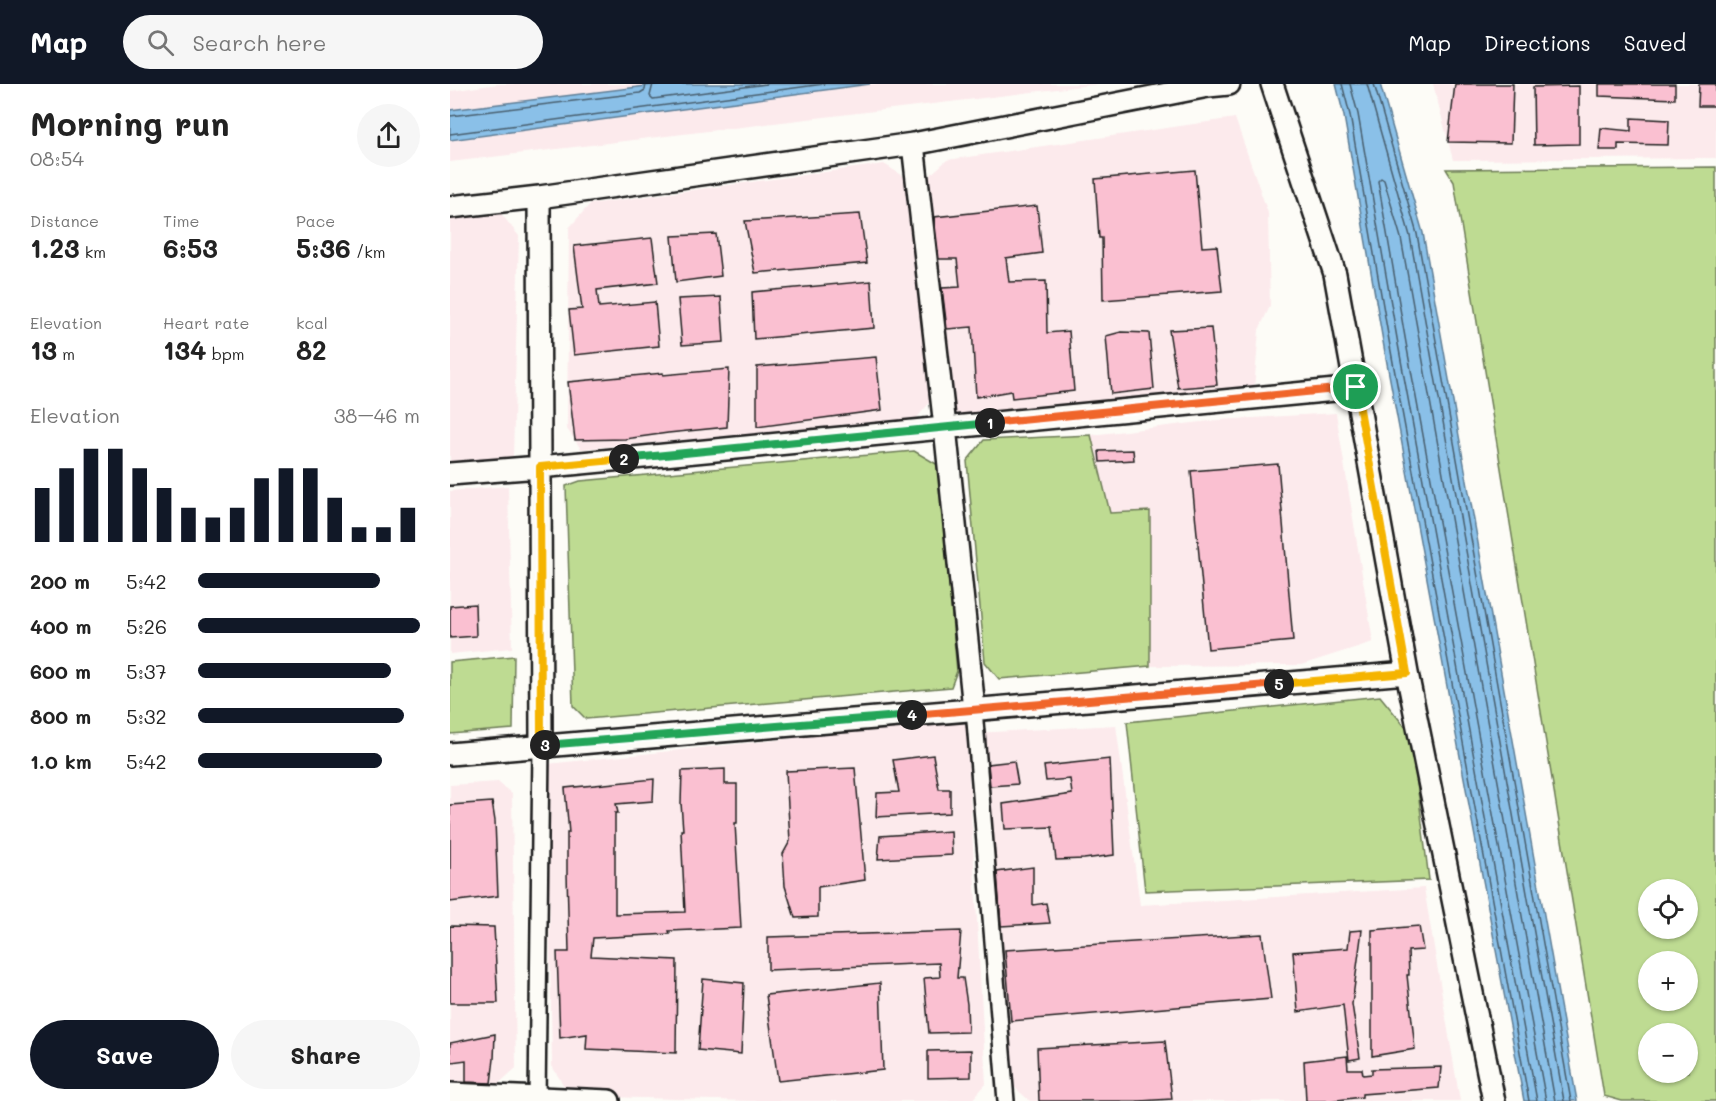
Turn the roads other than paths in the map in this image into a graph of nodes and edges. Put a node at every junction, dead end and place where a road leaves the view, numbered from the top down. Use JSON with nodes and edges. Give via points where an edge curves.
{"nodes":[{"id":1,"x":1229,"y":84,"type":"edge"},
{"id":2,"x":1272,"y":84,"type":"edge"},
{"id":3,"x":913,"y":144,"type":"junction"},
{"id":4,"x":539,"y":197,"type":"junction"},
{"id":5,"x":450,"y":207,"type":"edge"},
{"id":6,"x":1356,"y":387,"type":"junction"},
{"id":7,"x":945,"y":427,"type":"junction"},
{"id":8,"x":540,"y":467,"type":"junction"},
{"id":9,"x":450,"y":474,"type":"edge"},
{"id":10,"x":1407,"y":673,"type":"junction"},
{"id":11,"x":974,"y":709,"type":"junction"},
{"id":12,"x":541,"y":746,"type":"junction"},
{"id":13,"x":450,"y":754,"type":"edge"},
{"id":14,"x":450,"y":1094,"type":"edge"},
{"id":15,"x":537,"y":1099,"type":"edge"},
{"id":16,"x":609,"y":1101,"type":"edge"},
{"id":17,"x":1006,"y":1101,"type":"edge"},
{"id":18,"x":1494,"y":1101,"type":"edge"}],
"edges":[{"from":1,"to":3,"type":"street"},
{"from":2,"to":6,"type":"street","via":[[1335,274]]},
{"from":3,"to":4,"type":"street"},
{"from":3,"to":7,"type":"street"},
{"from":4,"to":5,"type":"street"},
{"from":4,"to":8,"type":"street"},
{"from":6,"to":7,"type":"street"},
{"from":6,"to":10,"type":"street"},
{"from":7,"to":8,"type":"street"},
{"from":7,"to":11,"type":"street"},
{"from":8,"to":9,"type":"street"},
{"from":8,"to":12,"type":"street"},
{"from":10,"to":11,"type":"street"},
{"from":10,"to":18,"type":"street"},
{"from":11,"to":12,"type":"street"},
{"from":11,"to":17,"type":"street"},
{"from":12,"to":13,"type":"street"},
{"from":12,"to":15,"type":"street"},
{"from":14,"to":15,"type":"street"},
{"from":15,"to":16,"type":"street"}]}
